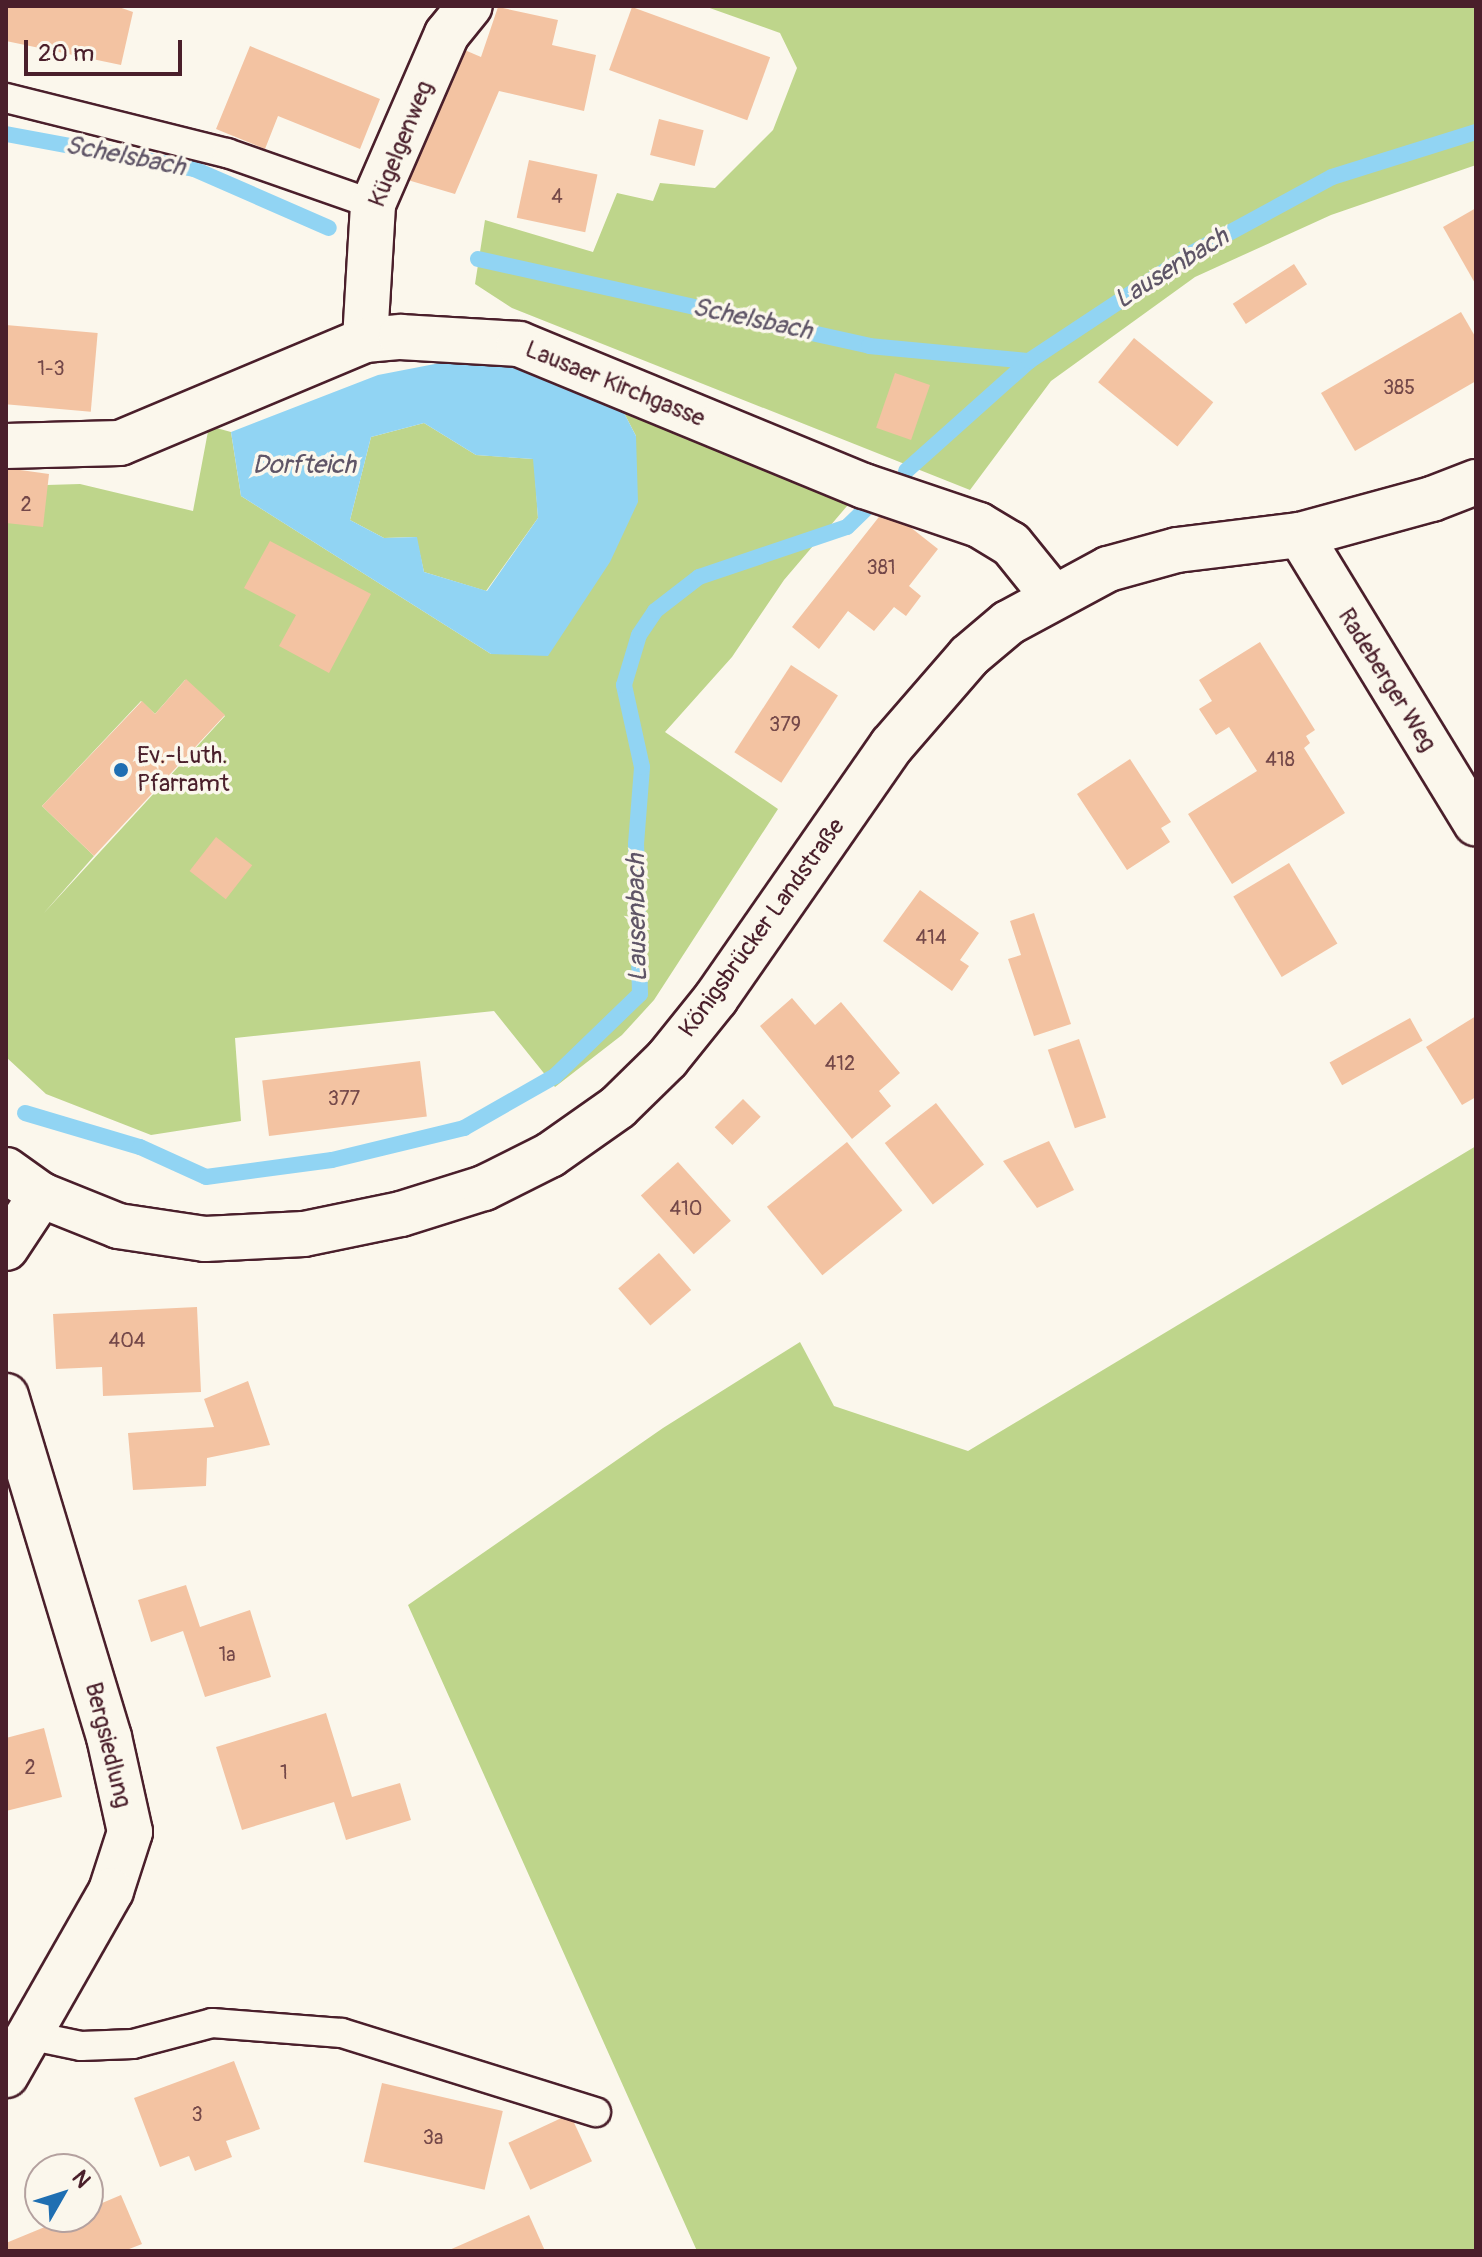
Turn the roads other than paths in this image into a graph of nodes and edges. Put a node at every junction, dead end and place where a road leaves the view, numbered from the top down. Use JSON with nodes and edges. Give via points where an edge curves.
{"nodes":[{"id":1,"x":470,"y":6,"type":"edge"},
{"id":2,"x":6,"y":98,"type":"edge"},
{"id":3,"x":373,"y":204,"type":"junction"},
{"id":4,"x":365,"y":340,"type":"junction"},
{"id":5,"x":6,"y":446,"type":"edge"},
{"id":6,"x":1476,"y":482,"type":"edge"},
{"id":7,"x":1300,"y":535,"type":"junction"},
{"id":8,"x":1053,"y":596,"type":"junction"},
{"id":9,"x":1476,"y":823,"type":"edge"},
{"id":10,"x":6,"y":1170,"type":"edge"},
{"id":11,"x":41,"y":1195,"type":"junction"},
{"id":12,"x":6,"y":1248,"type":"edge"},
{"id":13,"x":6,"y":1396,"type":"edge"},
{"id":14,"x":33,"y":2036,"type":"junction"},
{"id":15,"x":6,"y":2075,"type":"edge"},
{"id":16,"x":596,"y":2112,"type":"dead end"}],
"edges":[{"from":1,"to":3,"type":"street","name":"Kügelgenweg","via":[[447,34]]},
{"from":2,"to":3,"type":"lane","via":[[227,153]]},
{"from":3,"to":4,"type":"street","name":"Kügelgenweg"},
{"from":4,"to":5,"type":"street","name":"Lausaer Kirchgasse","via":[[120,443]]},
{"from":4,"to":8,"type":"street","name":"Lausaer Kirchgasse","via":[[519,344],[864,486],[979,525],[1011,544]]},
{"from":6,"to":7,"type":"street","name":"Königsbrücker Landstraße"},
{"from":7,"to":8,"type":"street","name":"Königsbrücker Landstraße","via":[[1177,550],[1108,569]]},
{"from":7,"to":9,"type":"street","name":"Radeberger Weg"},
{"from":8,"to":11,"type":"street","name":"Königsbrücker Landstraße","via":[[998,632],[937,691],[892,745],[716,998],[667,1059],[618,1107],[550,1155],[484,1188],[401,1214],[304,1234],[205,1239],[118,1226]]},
{"from":10,"to":11,"type":"street","name":"Königsbrücker Landstraße"},
{"from":11,"to":12,"type":"street"},
{"from":13,"to":14,"type":"street","name":"Bergsiedlung","via":[[109,1737],[130,1832],[111,1891]]},
{"from":14,"to":15,"type":"street","name":"Bergsiedlung"},
{"from":14,"to":16,"type":"lane","via":[[81,2046],[133,2044],[212,2023],[342,2033]]}]}
